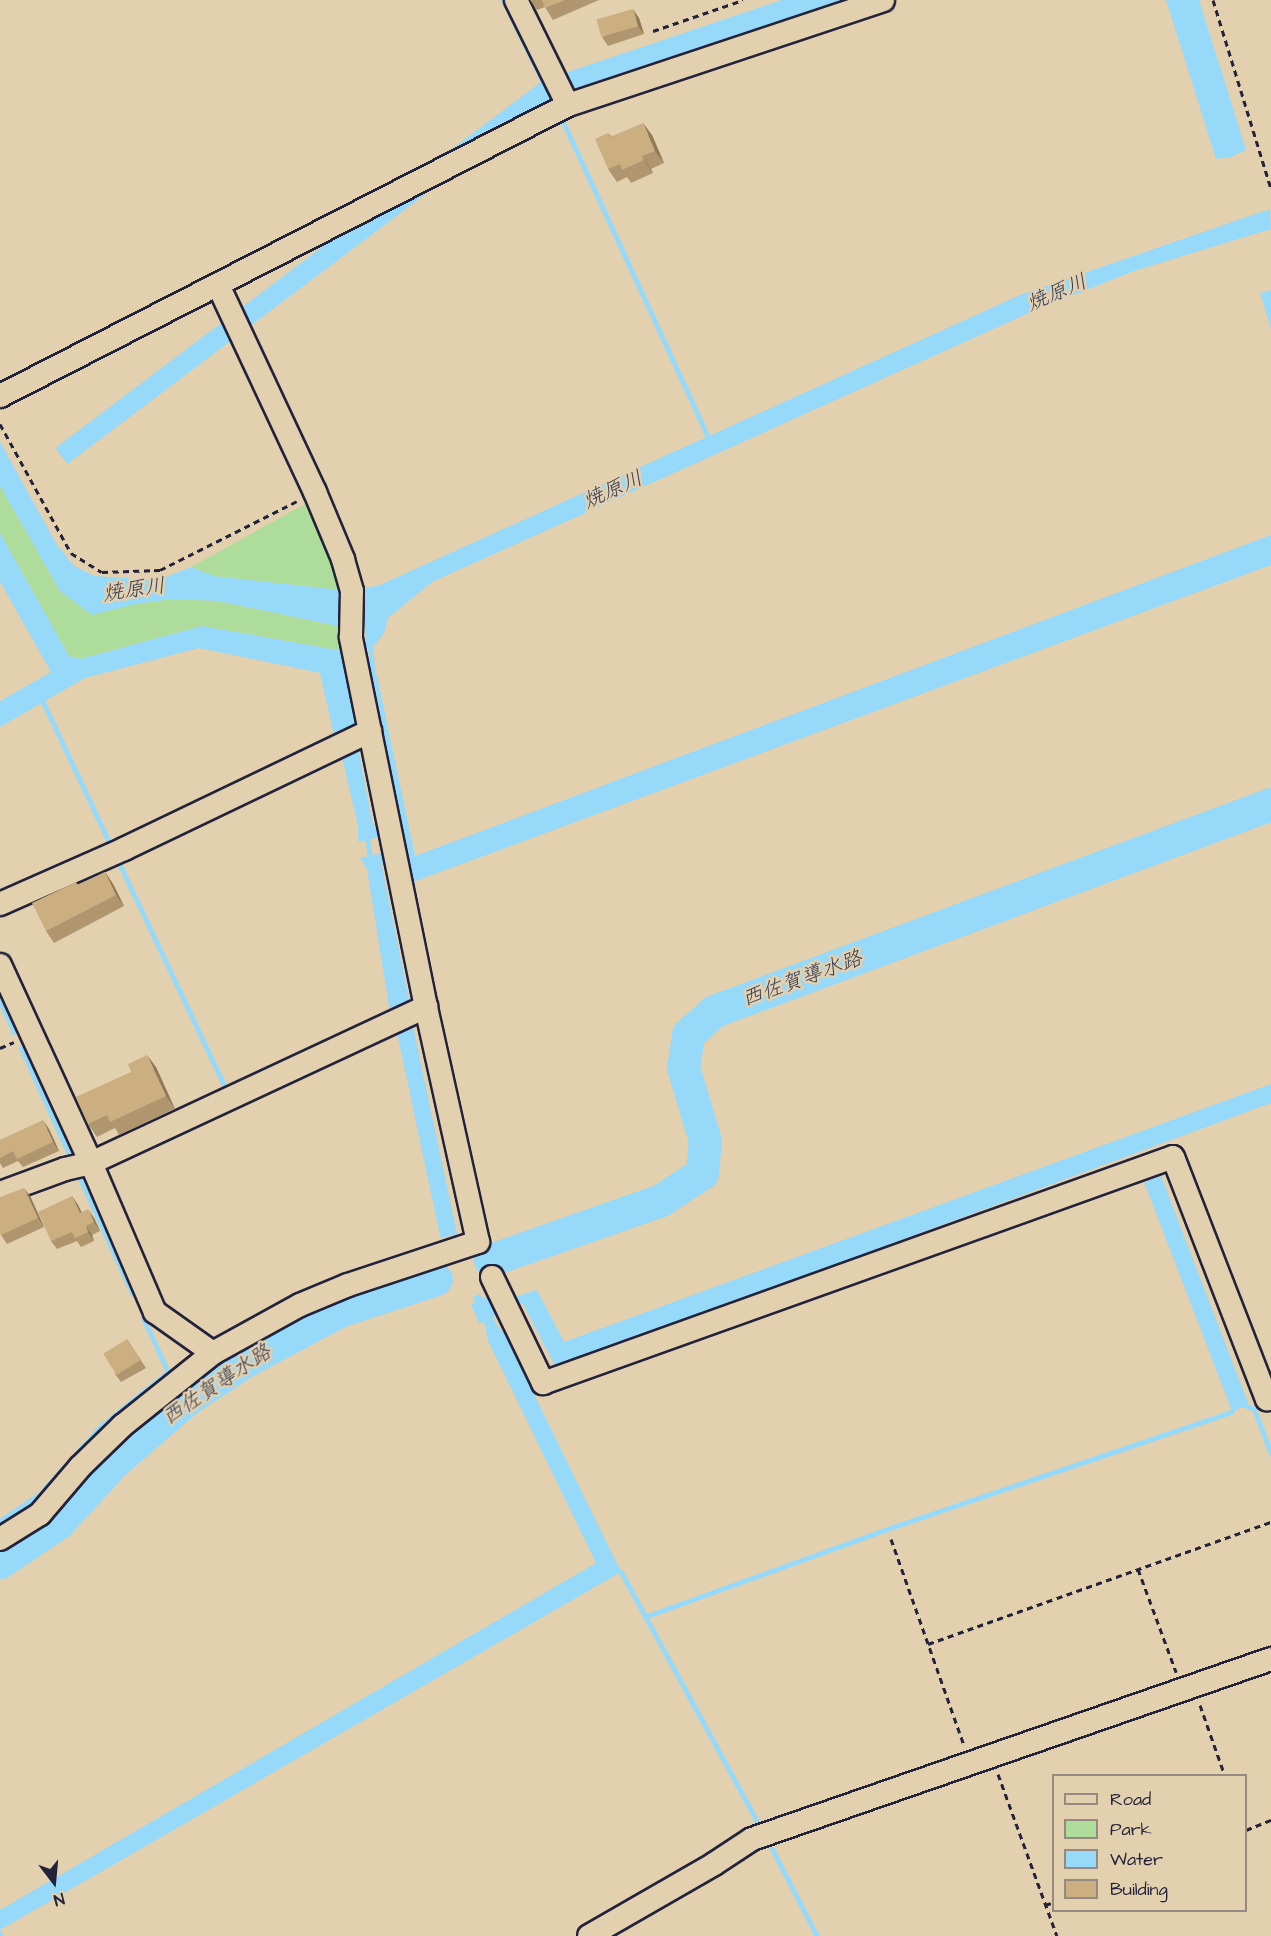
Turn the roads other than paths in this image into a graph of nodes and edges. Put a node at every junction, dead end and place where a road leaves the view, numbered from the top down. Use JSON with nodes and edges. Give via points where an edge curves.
{"nodes":[{"id":1,"x":516,"y":0,"type":"edge"},
{"id":2,"x":883,"y":0,"type":"edge"},
{"id":3,"x":568,"y":105,"type":"junction"},
{"id":4,"x":218,"y":285,"type":"junction"},
{"id":5,"x":0,"y":396,"type":"edge"},
{"id":6,"x":355,"y":738,"type":"junction"},
{"id":7,"x":0,"y":904,"type":"edge"},
{"id":8,"x":0,"y":965,"type":"edge"},
{"id":9,"x":411,"y":1014,"type":"junction"},
{"id":10,"x":91,"y":1163,"type":"junction"},
{"id":11,"x":0,"y":1192,"type":"edge"},
{"id":12,"x":492,"y":1277,"type":"dead end"},
{"id":13,"x":213,"y":1353,"type":"junction"},
{"id":14,"x":1270,"y":1403,"type":"edge"},
{"id":15,"x":0,"y":1539,"type":"edge"},
{"id":16,"x":1271,"y":1659,"type":"edge"},
{"id":17,"x":589,"y":1936,"type":"edge"}],
"edges":[{"from":1,"to":3,"type":"street"},
{"from":2,"to":3,"type":"street"},
{"from":3,"to":4,"type":"street"},
{"from":4,"to":5,"type":"street"},
{"from":4,"to":6,"type":"street","via":[[343,559],[352,598]]},
{"from":6,"to":7,"type":"street"},
{"from":6,"to":9,"type":"street"},
{"from":8,"to":10,"type":"street"},
{"from":9,"to":10,"type":"street"},
{"from":9,"to":13,"type":"street","via":[[478,1242],[300,1305]]},
{"from":10,"to":11,"type":"street"},
{"from":10,"to":13,"type":"street","via":[[155,1312]]},
{"from":12,"to":14,"type":"street","via":[[543,1383],[1173,1157]]},
{"from":13,"to":15,"type":"street","via":[[122,1426],[40,1514]]},
{"from":16,"to":17,"type":"street","via":[[752,1839]]}]}
